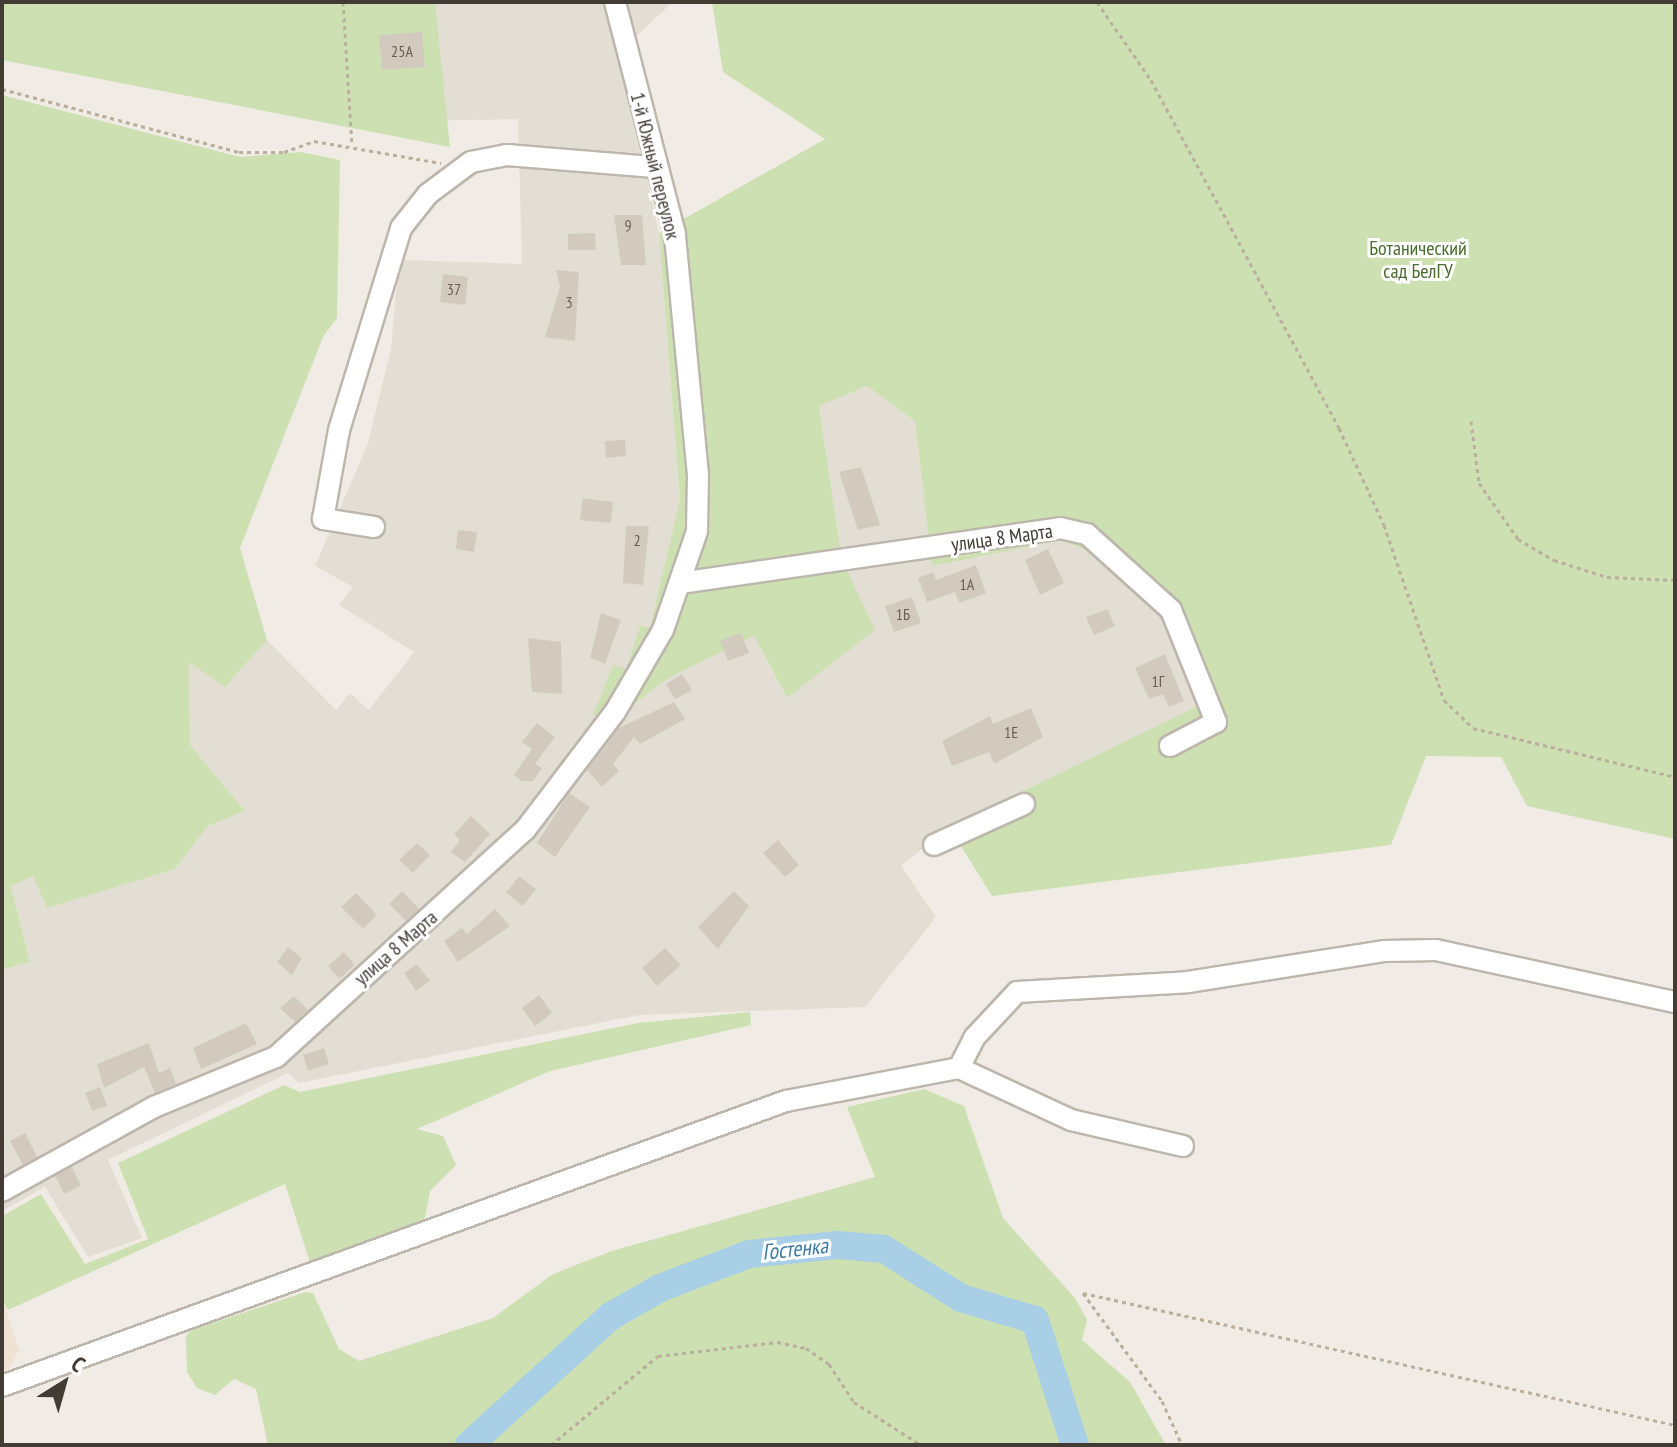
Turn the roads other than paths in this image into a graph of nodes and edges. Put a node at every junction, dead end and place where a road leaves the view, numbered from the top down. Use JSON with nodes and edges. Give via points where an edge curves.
{"nodes":[{"id":1,"x":615,"y":2,"type":"edge"},
{"id":2,"x":652,"y":167,"type":"junction"},
{"id":3,"x":698,"y":475,"type":"joint"},
{"id":4,"x":374,"y":527,"type":"dead end"},
{"id":5,"x":680,"y":583,"type":"junction"},
{"id":6,"x":1170,"y":746,"type":"dead end"},
{"id":7,"x":1024,"y":804,"type":"dead end"},
{"id":8,"x":934,"y":845,"type":"dead end"},
{"id":9,"x":1675,"y":1002,"type":"edge"},
{"id":10,"x":959,"y":1068,"type":"junction"},
{"id":11,"x":1183,"y":1146,"type":"dead end"},
{"id":12,"x":2,"y":1191,"type":"edge"},
{"id":13,"x":2,"y":1386,"type":"edge"}],
"edges":[{"from":1,"to":2,"type":"street","name":"1-й Южный переулок"},
{"from":2,"to":3,"type":"street","name":"1-й Южный переулок","via":[[675,234]]},
{"from":2,"to":4,"type":"street","via":[[507,155],[471,162],[428,194],[401,228],[339,430],[333,495],[323,519]]},
{"from":3,"to":5,"type":"street","name":"улица 8 Марта","via":[[697,531]]},
{"from":5,"to":6,"type":"street","name":"улица 8 Марта","via":[[1060,528],[1087,534],[1171,610],[1216,722]]},
{"from":5,"to":12,"type":"street","name":"улица 8 Марта","via":[[663,630],[615,712],[486,870],[276,1057],[154,1107]]},
{"from":7,"to":8,"type":"street"},
{"from":9,"to":10,"type":"street","via":[[1474,954],[1384,951],[1188,982],[1017,992],[974,1038]]},
{"from":10,"to":11,"type":"street","via":[[1071,1120]]},
{"from":10,"to":13,"type":"street","via":[[786,1101]]}]}
